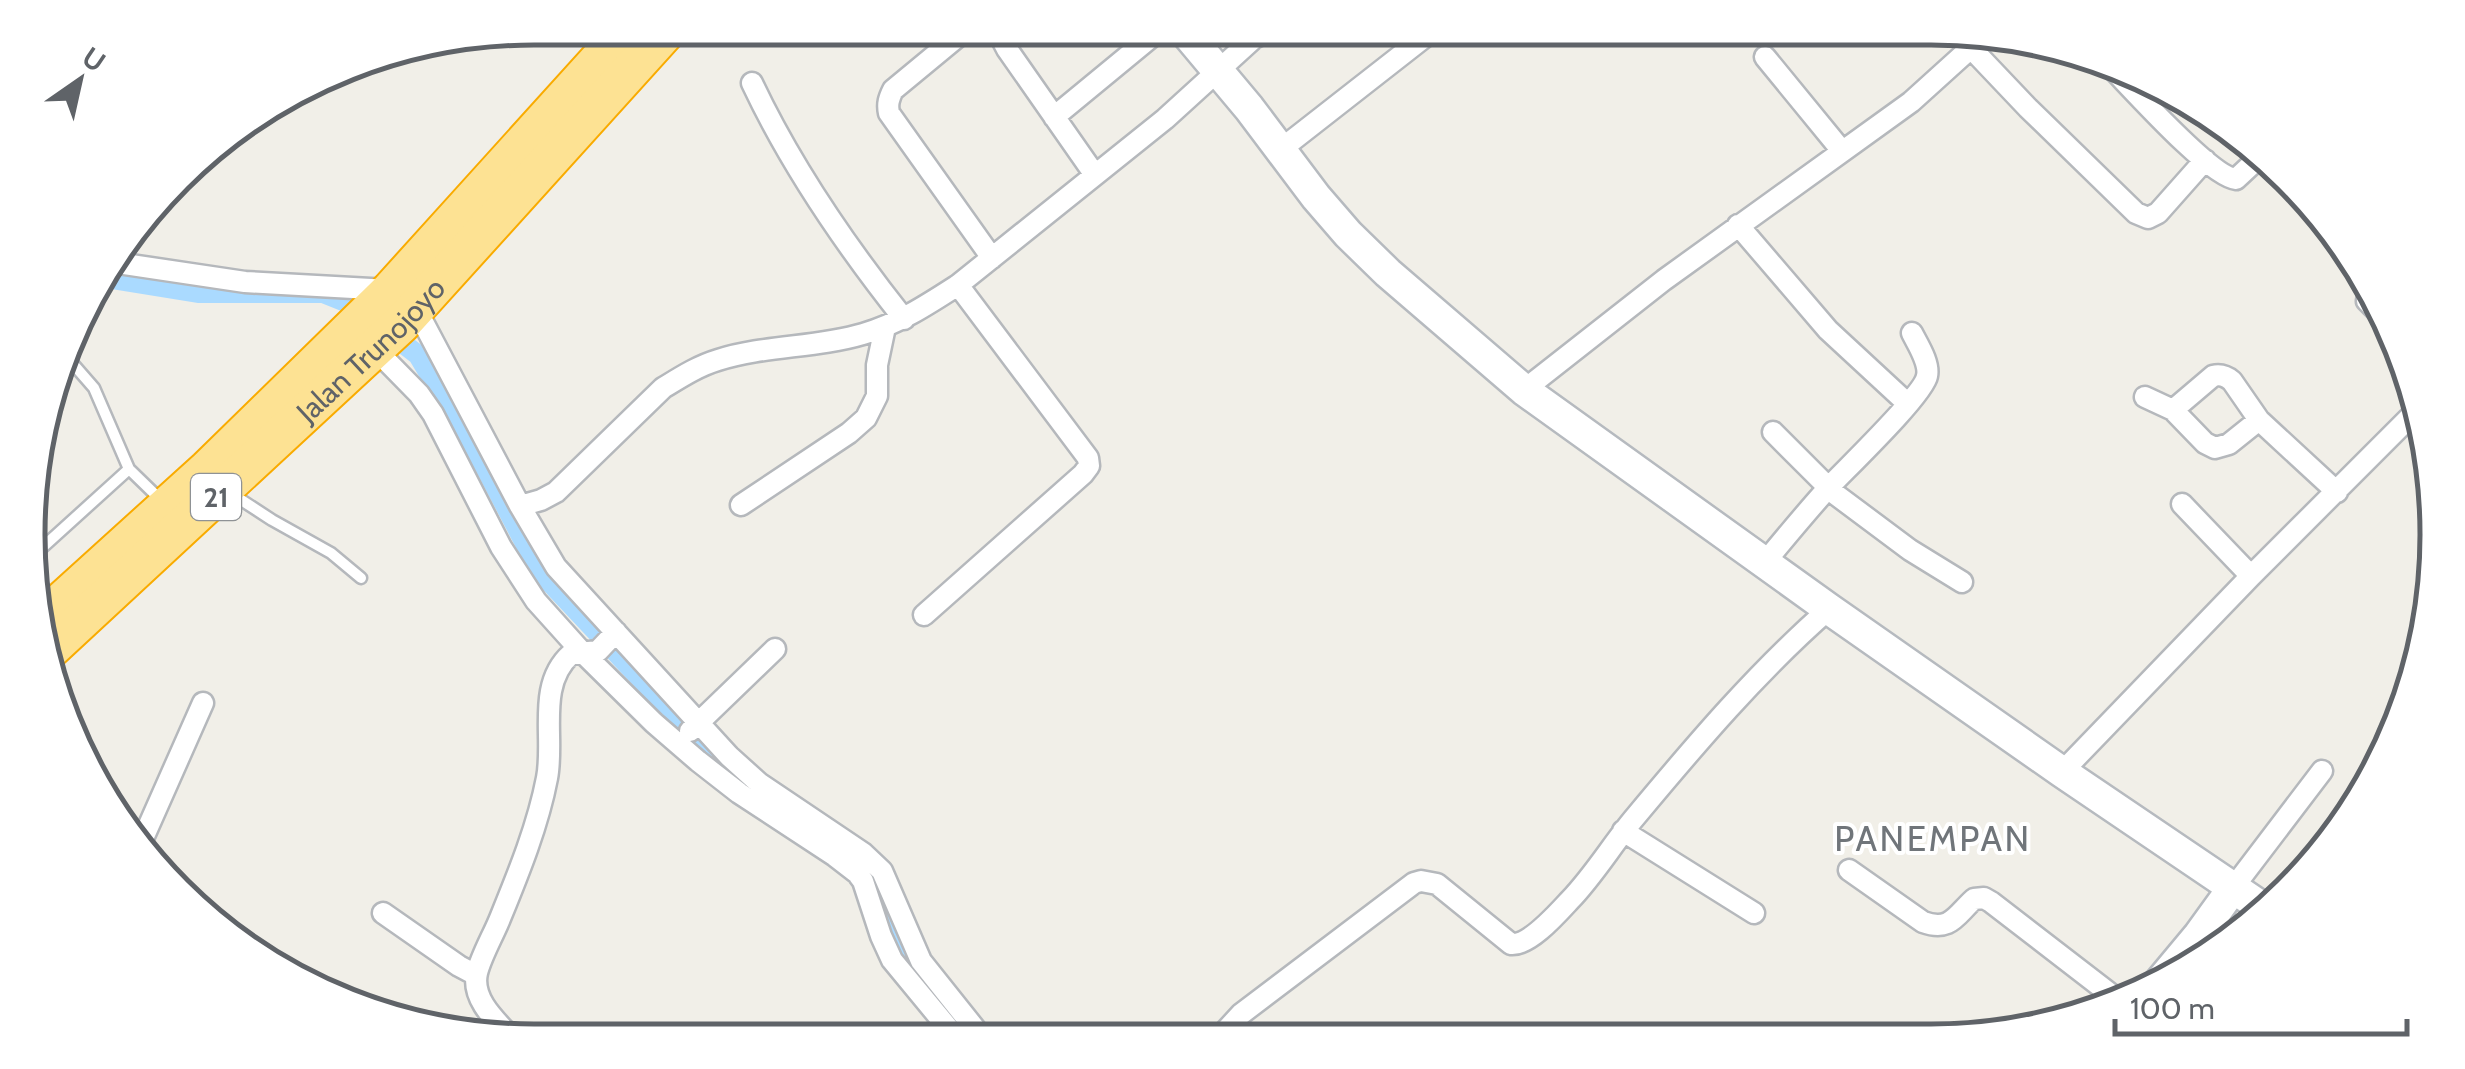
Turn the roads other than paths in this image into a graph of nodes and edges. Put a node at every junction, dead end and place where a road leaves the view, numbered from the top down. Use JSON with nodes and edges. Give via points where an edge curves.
{"nodes":[{"id":1,"x":618,"y":45,"type":"edge"},
{"id":2,"x":648,"y":45,"type":"edge"},
{"id":3,"x":947,"y":45,"type":"edge"},
{"id":4,"x":1006,"y":45,"type":"edge"},
{"id":5,"x":1141,"y":45,"type":"edge"},
{"id":6,"x":1196,"y":45,"type":"edge"},
{"id":7,"x":1247,"y":45,"type":"edge"},
{"id":8,"x":1414,"y":45,"type":"edge"},
{"id":9,"x":1973,"y":47,"type":"edge"},
{"id":10,"x":1982,"y":48,"type":"edge"},
{"id":11,"x":1765,"y":56,"type":"dead end"},
{"id":12,"x":1219,"y":72,"type":"junction"},
{"id":13,"x":752,"y":84,"type":"dead end"},
{"id":14,"x":2131,"y":88,"type":"edge"},
{"id":15,"x":585,"y":98,"type":"junction"},
{"id":16,"x":1054,"y":117,"type":"junction"},
{"id":17,"x":1280,"y":150,"type":"junction"},
{"id":18,"x":1842,"y":151,"type":"junction"},
{"id":19,"x":2206,"y":160,"type":"junction"},
{"id":20,"x":2251,"y":164,"type":"edge"},
{"id":21,"x":1094,"y":176,"type":"junction"},
{"id":22,"x":1738,"y":225,"type":"junction"},
{"id":23,"x":992,"y":258,"type":"junction"},
{"id":24,"x":126,"y":264,"type":"edge"},
{"id":25,"x":958,"y":285,"type":"junction"},
{"id":26,"x":381,"y":321,"type":"junction"},
{"id":27,"x":895,"y":323,"type":"junction"},
{"id":28,"x":1912,"y":333,"type":"dead end"},
{"id":29,"x":75,"y":366,"type":"edge"},
{"id":30,"x":1524,"y":390,"type":"junction"},
{"id":31,"x":2145,"y":397,"type":"dead end"},
{"id":32,"x":1908,"y":404,"type":"junction"},
{"id":33,"x":2174,"y":410,"type":"junction"},
{"id":34,"x":2259,"y":420,"type":"junction"},
{"id":35,"x":2406,"y":421,"type":"edge"},
{"id":36,"x":1773,"y":432,"type":"dead end"},
{"id":37,"x":129,"y":469,"type":"junction"},
{"id":38,"x":216,"y":479,"type":"junction"},
{"id":39,"x":1829,"y":487,"type":"junction"},
{"id":40,"x":2337,"y":492,"type":"junction"},
{"id":41,"x":2182,"y":504,"type":"dead end"},
{"id":42,"x":520,"y":506,"type":"junction"},
{"id":43,"x":741,"y":506,"type":"dead end"},
{"id":44,"x":175,"y":516,"type":"junction"},
{"id":45,"x":45,"y":545,"type":"edge"},
{"id":46,"x":1765,"y":562,"type":"junction"},
{"id":47,"x":2251,"y":576,"type":"junction"},
{"id":48,"x":361,"y":578,"type":"dead end"},
{"id":49,"x":1962,"y":582,"type":"dead end"},
{"id":50,"x":1829,"y":610,"type":"junction"},
{"id":51,"x":51,"y":612,"type":"edge"},
{"id":52,"x":924,"y":615,"type":"dead end"},
{"id":53,"x":57,"y":641,"type":"edge"},
{"id":54,"x":601,"y":644,"type":"junction"},
{"id":55,"x":775,"y":650,"type":"dead end"},
{"id":56,"x":203,"y":703,"type":"dead end"},
{"id":57,"x":689,"y":733,"type":"junction"},
{"id":58,"x":2322,"y":771,"type":"dead end"},
{"id":59,"x":2062,"y":772,"type":"junction"},
{"id":60,"x":1623,"y":831,"type":"junction"},
{"id":61,"x":146,"y":832,"type":"edge"},
{"id":62,"x":1850,"y":870,"type":"dead end"},
{"id":63,"x":2233,"y":888,"type":"junction"},
{"id":64,"x":2254,"y":902,"type":"edge"},
{"id":65,"x":382,"y":913,"type":"dead end"},
{"id":66,"x":1754,"y":913,"type":"dead end"},
{"id":67,"x":894,"y":932,"type":"junction"},
{"id":68,"x":2185,"y":952,"type":"edge"},
{"id":69,"x":468,"y":971,"type":"junction"},
{"id":70,"x":2106,"y":991,"type":"edge"},
{"id":71,"x":499,"y":1023,"type":"edge"},
{"id":72,"x":944,"y":1024,"type":"edge"},
{"id":73,"x":971,"y":1024,"type":"edge"},
{"id":74,"x":1232,"y":1024,"type":"edge"}],
"edges":[{"from":1,"to":15,"type":"highway","name":"Jalan Trunojoyo","number":"21"},
{"from":2,"to":15,"type":"highway","name":"Jalan Trunojoyo","number":"21"},
{"from":3,"to":23,"type":"street","via":[[893,90],[889,113]]},
{"from":4,"to":16,"type":"street"},
{"from":5,"to":16,"type":"street"},
{"from":6,"to":12,"type":"main road"},
{"from":7,"to":12,"type":"street"},
{"from":8,"to":17,"type":"street"},
{"from":9,"to":18,"type":"street"},
{"from":10,"to":19,"type":"street","via":[[2028,108],[2136,212],[2148,218],[2158,213]]},
{"from":11,"to":18,"type":"street"},
{"from":12,"to":17,"type":"main road"},
{"from":12,"to":21,"type":"street"},
{"from":13,"to":27,"type":"street"},
{"from":14,"to":19,"type":"street"},
{"from":15,"to":26,"type":"highway","name":"Jalan Trunojoyo","number":"21"},
{"from":16,"to":21,"type":"street"},
{"from":17,"to":30,"type":"main road","via":[[1348,234]]},
{"from":18,"to":22,"type":"street"},
{"from":19,"to":20,"type":"street","via":[[2233,180]]},
{"from":21,"to":23,"type":"street"},
{"from":22,"to":30,"type":"street"},
{"from":22,"to":32,"type":"street","via":[[1828,330]]},
{"from":23,"to":25,"type":"street"},
{"from":24,"to":26,"type":"street","via":[[245,282]]},
{"from":25,"to":27,"type":"street"},
{"from":25,"to":52,"type":"street","via":[[1089,464]]},
{"from":26,"to":38,"type":"highway","name":"Jalan Trunojoyo","number":"21"},
{"from":26,"to":42,"type":"street"},
{"from":26,"to":54,"type":"street","via":[[536,601]]},
{"from":27,"to":42,"type":"street","via":[[698,368],[663,388],[556,492]]},
{"from":27,"to":43,"type":"street","via":[[877,364],[877,396],[866,418]]},
{"from":28,"to":32,"type":"street","via":[[1928,375]]},
{"from":29,"to":37,"type":"lane","via":[[94,388]]},
{"from":30,"to":46,"type":"main road"},
{"from":31,"to":33,"type":"street"},
{"from":32,"to":39,"type":"street"},
{"from":33,"to":34,"type":"street","via":[[2215,448]]},
{"from":33,"to":34,"type":"street","via":[[2218,374],[2232,381]]},
{"from":34,"to":40,"type":"street"},
{"from":35,"to":40,"type":"street"},
{"from":36,"to":39,"type":"street"},
{"from":37,"to":44,"type":"lane"},
{"from":37,"to":45,"type":"lane"},
{"from":38,"to":44,"type":"highway","name":"Jalan Trunojoyo","number":"21"},
{"from":38,"to":48,"type":"lane"},
{"from":39,"to":46,"type":"street"},
{"from":39,"to":49,"type":"street"},
{"from":40,"to":47,"type":"street"},
{"from":41,"to":47,"type":"street"},
{"from":42,"to":54,"type":"street"},
{"from":44,"to":51,"type":"highway","name":"Jalan Trunojoyo","number":"21"},
{"from":44,"to":53,"type":"highway","name":"Jalan Trunojoyo","number":"21"},
{"from":46,"to":50,"type":"main road"},
{"from":47,"to":59,"type":"street"},
{"from":50,"to":59,"type":"main road"},
{"from":50,"to":60,"type":"street","via":[[1697,743]]},
{"from":54,"to":57,"type":"street"},
{"from":54,"to":57,"type":"street"},
{"from":54,"to":69,"type":"street","via":[[574,652],[554,679],[544,794],[513,884]]},
{"from":55,"to":57,"type":"street"},
{"from":56,"to":61,"type":"street"},
{"from":57,"to":67,"type":"street","via":[[873,861],[873,876],[896,902]]},
{"from":58,"to":63,"type":"street"},
{"from":59,"to":63,"type":"main road"},
{"from":60,"to":66,"type":"street"},
{"from":60,"to":74,"type":"street","via":[[1570,900],[1524,943],[1510,944],[1437,884],[1414,882]]},
{"from":62,"to":70,"type":"street","via":[[1933,926],[1946,925],[1984,898]]},
{"from":63,"to":64,"type":"main road"},
{"from":63,"to":68,"type":"main road"},
{"from":65,"to":69,"type":"street"},
{"from":67,"to":72,"type":"street","via":[[892,960]]},
{"from":67,"to":73,"type":"street"},
{"from":69,"to":71,"type":"street","via":[[480,1001]]}]}
